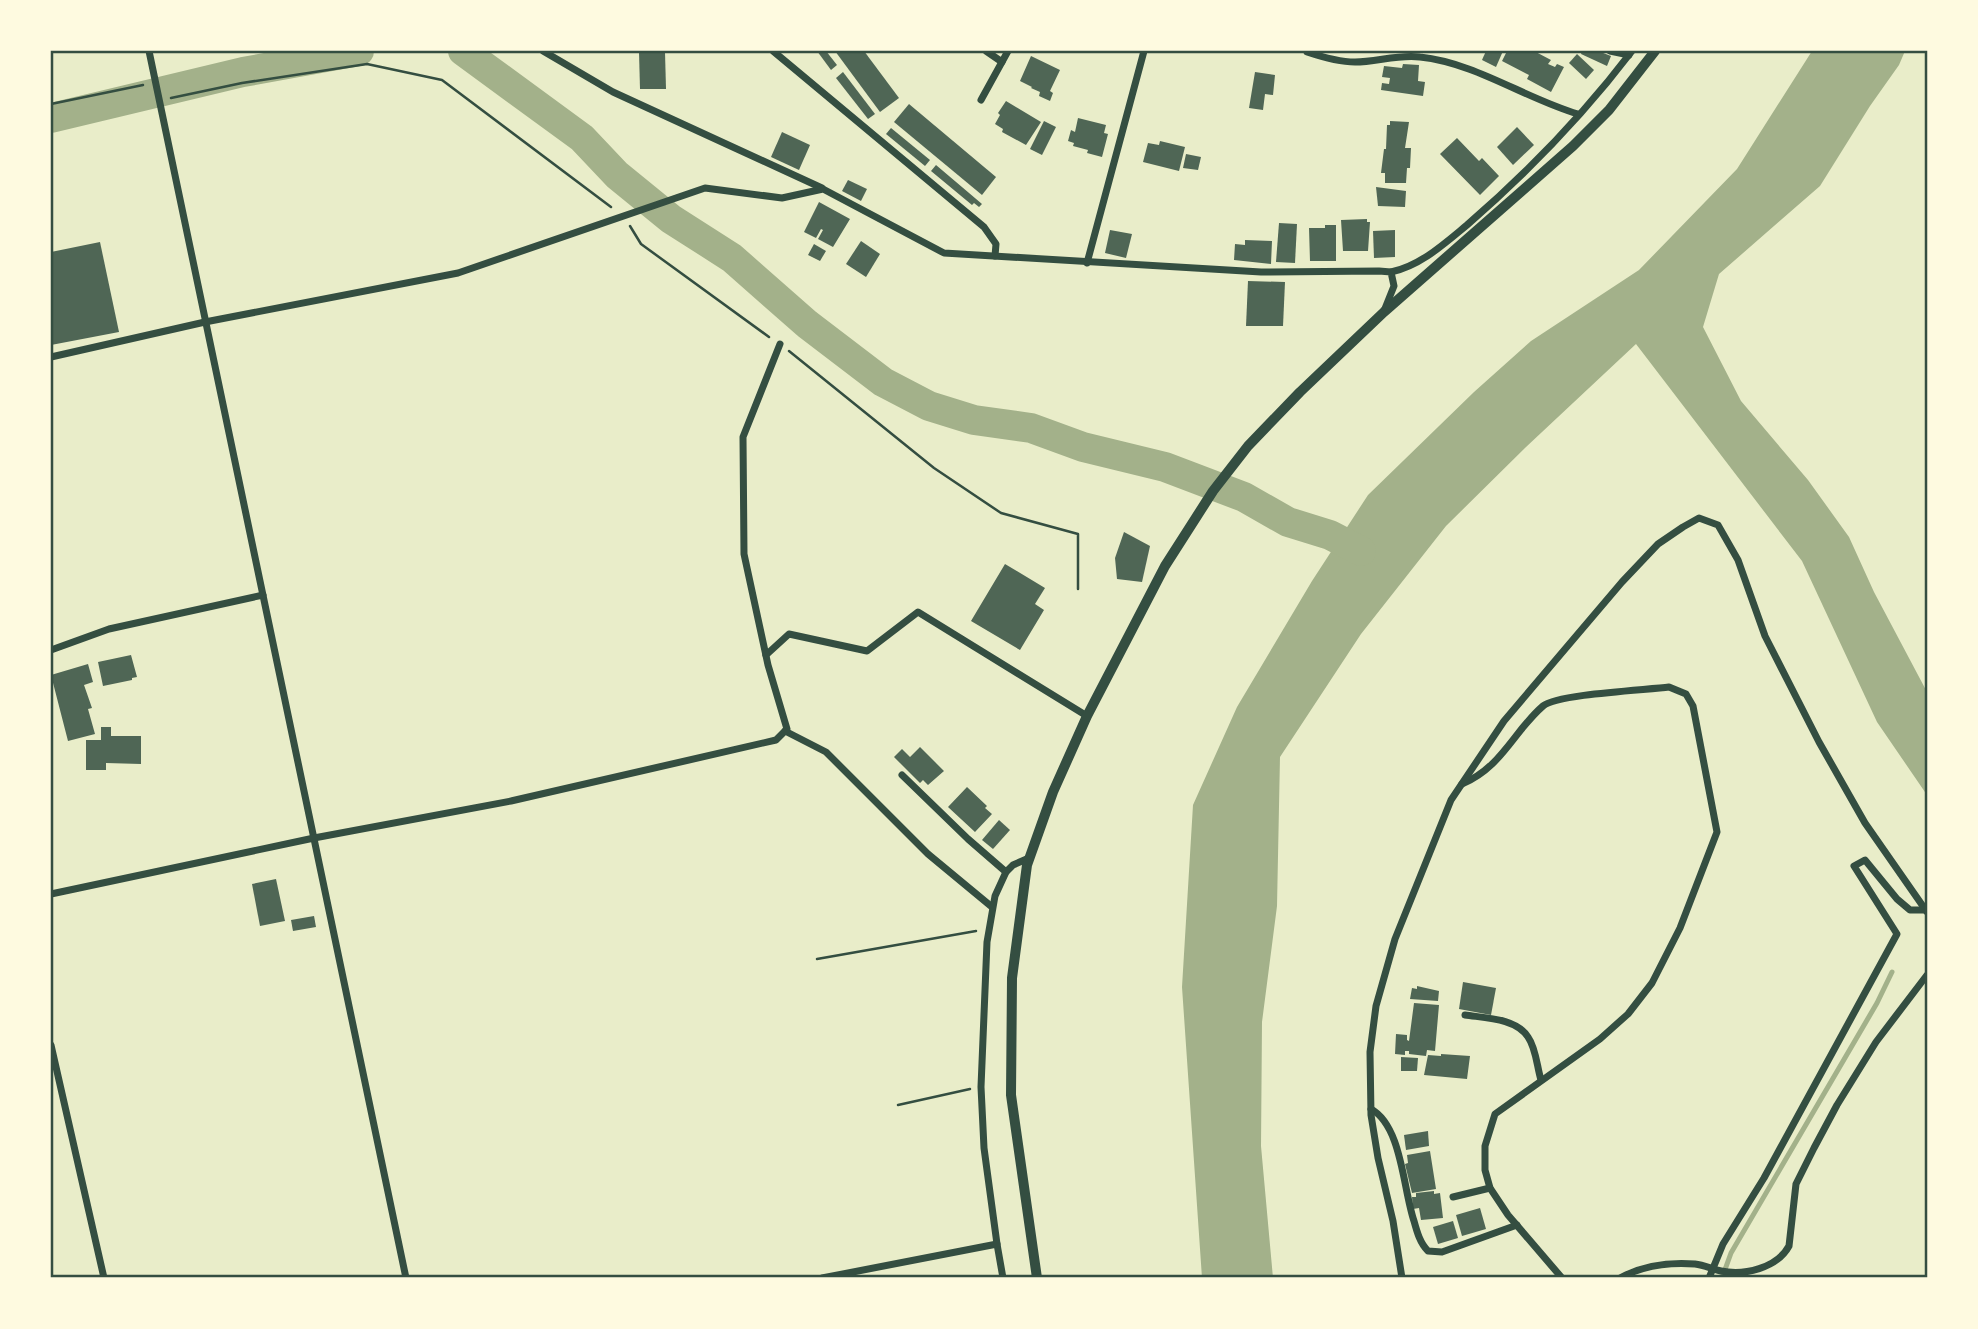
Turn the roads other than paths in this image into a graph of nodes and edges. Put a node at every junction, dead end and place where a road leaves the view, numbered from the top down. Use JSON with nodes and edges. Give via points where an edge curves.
{"nodes":[{"id":1,"x":149,"y":51,"type":"edge"},
{"id":2,"x":543,"y":51,"type":"edge"},
{"id":3,"x":773,"y":51,"type":"edge"},
{"id":4,"x":986,"y":51,"type":"edge"},
{"id":5,"x":1008,"y":51,"type":"edge"},
{"id":6,"x":1144,"y":51,"type":"edge"},
{"id":7,"x":1297,"y":51,"type":"edge"},
{"id":8,"x":1610,"y":51,"type":"edge"},
{"id":9,"x":1655,"y":51,"type":"edge"},
{"id":10,"x":1310,"y":52,"type":"edge"},
{"id":11,"x":1630,"y":53,"type":"edge"},
{"id":12,"x":1417,"y":54,"type":"edge"},
{"id":13,"x":1002,"y":62,"type":"junction"},
{"id":14,"x":981,"y":100,"type":"dead end"},
{"id":15,"x":1578,"y":114,"type":"junction"},
{"id":16,"x":823,"y":189,"type":"junction"},
{"id":17,"x":996,"y":256,"type":"junction"},
{"id":18,"x":1087,"y":263,"type":"junction"},
{"id":19,"x":1391,"y":272,"type":"junction"},
{"id":20,"x":1384,"y":312,"type":"junction"},
{"id":21,"x":205,"y":322,"type":"junction"},
{"id":22,"x":780,"y":344,"type":"road end"},
{"id":23,"x":51,"y":357,"type":"edge"},
{"id":24,"x":263,"y":595,"type":"junction"},
{"id":25,"x":51,"y":650,"type":"edge"},
{"id":26,"x":766,"y":655,"type":"junction"},
{"id":27,"x":1087,"y":716,"type":"junction"},
{"id":28,"x":785,"y":731,"type":"junction"},
{"id":29,"x":902,"y":775,"type":"dead end"},
{"id":30,"x":1462,"y":784,"type":"junction"},
{"id":31,"x":314,"y":838,"type":"junction"},
{"id":32,"x":1030,"y":858,"type":"junction"},
{"id":33,"x":1006,"y":872,"type":"junction"},
{"id":34,"x":51,"y":894,"type":"edge"},
{"id":35,"x":992,"y":907,"type":"junction"},
{"id":36,"x":1926,"y":911,"type":"edge"},
{"id":37,"x":1927,"y":975,"type":"edge"},
{"id":38,"x":1465,"y":1015,"type":"dead end"},
{"id":39,"x":51,"y":1045,"type":"edge"},
{"id":40,"x":1541,"y":1080,"type":"junction"},
{"id":41,"x":1371,"y":1109,"type":"junction"},
{"id":42,"x":1490,"y":1188,"type":"junction"},
{"id":43,"x":1453,"y":1197,"type":"dead end"},
{"id":44,"x":1517,"y":1225,"type":"junction"},
{"id":45,"x":997,"y":1244,"type":"junction"},
{"id":46,"x":1711,"y":1268,"type":"junction"},
{"id":47,"x":104,"y":1278,"type":"edge"},
{"id":48,"x":407,"y":1278,"type":"edge"},
{"id":49,"x":822,"y":1278,"type":"edge"},
{"id":50,"x":1003,"y":1278,"type":"edge"},
{"id":51,"x":1037,"y":1278,"type":"edge"},
{"id":52,"x":1402,"y":1278,"type":"edge"},
{"id":53,"x":1562,"y":1278,"type":"edge"},
{"id":54,"x":1620,"y":1278,"type":"edge"},
{"id":55,"x":1709,"y":1278,"type":"edge"}],
"edges":[{"from":1,"to":21,"type":"street"},
{"from":2,"to":16,"type":"street","via":[[613,92]]},
{"from":3,"to":17,"type":"street","via":[[984,227],[996,244]]},
{"from":4,"to":13,"type":"street"},
{"from":5,"to":13,"type":"street"},
{"from":6,"to":18,"type":"street"},
{"from":7,"to":10,"type":"street"},
{"from":8,"to":11,"type":"street"},
{"from":9,"to":20,"type":"street","via":[[1609,110],[1573,146]]},
{"from":10,"to":12,"type":"street","via":[[1354,62]]},
{"from":11,"to":15,"type":"street"},
{"from":12,"to":15,"type":"street","via":[[1471,70]]},
{"from":13,"to":14,"type":"street"},
{"from":15,"to":19,"type":"street","via":[[1535,162],[1467,225],[1429,255]]},
{"from":16,"to":17,"type":"street","via":[[944,253]]},
{"from":16,"to":21,"type":"street","via":[[782,198],[705,188],[458,272]]},
{"from":17,"to":18,"type":"street"},
{"from":18,"to":19,"type":"street","via":[[1261,272]]},
{"from":19,"to":20,"type":"street","via":[[1394,286]]},
{"from":20,"to":27,"type":"street","via":[[1300,391],[1213,491],[1165,566]]},
{"from":21,"to":23,"type":"street"},
{"from":21,"to":24,"type":"street"},
{"from":22,"to":26,"type":"street","via":[[743,438],[744,554]]},
{"from":24,"to":25,"type":"street","via":[[109,629]]},
{"from":24,"to":31,"type":"street"},
{"from":26,"to":27,"type":"street","via":[[789,634],[867,651],[918,612]]},
{"from":26,"to":28,"type":"street"},
{"from":27,"to":32,"type":"street"},
{"from":28,"to":31,"type":"street","via":[[776,740],[511,802]]},
{"from":28,"to":35,"type":"street","via":[[826,752],[928,853]]},
{"from":29,"to":33,"type":"street"},
{"from":30,"to":36,"type":"street","via":[[1504,721],[1622,582],[1658,544],[1699,519],[1708,520],[1718,525],[1734,549],[1765,636],[1825,752],[1865,822]]},
{"from":30,"to":40,"type":"street","via":[[1483,773],[1544,705],[1564,697],[1670,687],[1686,694],[1693,706],[1717,832],[1710,853],[1653,983],[1600,1039]]},
{"from":30,"to":41,"type":"street","via":[[1451,800],[1383,977],[1370,1052]]},
{"from":31,"to":34,"type":"street"},
{"from":31,"to":48,"type":"street"},
{"from":32,"to":33,"type":"street"},
{"from":32,"to":51,"type":"street","via":[[1012,978],[1011,1095]]},
{"from":33,"to":35,"type":"street"},
{"from":35,"to":45,"type":"street","via":[[981,1087]]},
{"from":36,"to":46,"type":"street","via":[[1910,910],[1865,860],[1854,866],[1896,934]]},
{"from":37,"to":46,"type":"street","via":[[1876,1042],[1814,1148],[1796,1184],[1785,1252],[1757,1270]]},
{"from":38,"to":40,"type":"street","via":[[1506,1022],[1523,1031],[1530,1038]]},
{"from":39,"to":47,"type":"street"},
{"from":40,"to":42,"type":"street","via":[[1495,1114],[1485,1146]]},
{"from":41,"to":44,"type":"street","via":[[1389,1127],[1415,1226],[1428,1251],[1442,1252]]},
{"from":41,"to":52,"type":"street"},
{"from":42,"to":43,"type":"street"},
{"from":42,"to":44,"type":"street"},
{"from":44,"to":53,"type":"street"},
{"from":45,"to":49,"type":"street"},
{"from":45,"to":50,"type":"street"},
{"from":46,"to":54,"type":"street","via":[[1664,1265]]},
{"from":46,"to":55,"type":"street"}]}
